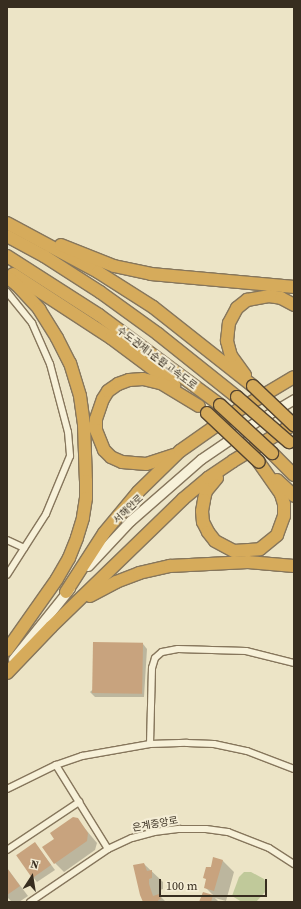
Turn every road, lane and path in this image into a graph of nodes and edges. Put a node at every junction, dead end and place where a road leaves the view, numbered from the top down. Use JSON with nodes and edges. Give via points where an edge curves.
{"nodes":[{"id":1,"x":9,"y":228,"type":"edge"},
{"id":2,"x":7,"y":256,"type":"edge"},
{"id":3,"x":7,"y":271,"type":"edge"},
{"id":4,"x":7,"y":277,"type":"edge"},
{"id":5,"x":294,"y":287,"type":"edge"},
{"id":6,"x":7,"y":292,"type":"edge"},
{"id":7,"x":294,"y":305,"type":"edge"},
{"id":8,"x":294,"y":369,"type":"edge"},
{"id":9,"x":294,"y":377,"type":"edge"},
{"id":10,"x":253,"y":386,"type":"junction"},
{"id":11,"x":274,"y":388,"type":"junction"},
{"id":12,"x":294,"y":399,"type":"edge"},
{"id":13,"x":203,"y":410,"type":"junction"},
{"id":14,"x":294,"y":424,"type":"edge"},
{"id":15,"x":291,"y":445,"type":"edge"},
{"id":16,"x":180,"y":451,"type":"junction"},
{"id":17,"x":233,"y":461,"type":"junction"},
{"id":18,"x":259,"y":462,"type":"junction"},
{"id":19,"x":294,"y":475,"type":"edge"},
{"id":20,"x":294,"y":496,"type":"edge"},
{"id":21,"x":7,"y":540,"type":"edge"},
{"id":22,"x":24,"y":548,"type":"junction"},
{"id":23,"x":294,"y":566,"type":"edge"},
{"id":24,"x":7,"y":575,"type":"edge"},
{"id":25,"x":66,"y":592,"type":"junction"},
{"id":26,"x":51,"y":627,"type":"junction"},
{"id":27,"x":7,"y":650,"type":"edge"},
{"id":28,"x":294,"y":663,"type":"edge"},
{"id":29,"x":7,"y":666,"type":"edge"},
{"id":30,"x":7,"y":672,"type":"edge"},
{"id":31,"x":150,"y":744,"type":"junction"},
{"id":32,"x":56,"y":765,"type":"junction"},
{"id":33,"x":294,"y":769,"type":"edge"},
{"id":34,"x":7,"y":789,"type":"edge"},
{"id":35,"x":79,"y":802,"type":"junction"},
{"id":36,"x":108,"y":849,"type":"junction"},
{"id":37,"x":7,"y":850,"type":"edge"},
{"id":38,"x":294,"y":864,"type":"edge"},
{"id":39,"x":30,"y":902,"type":"edge"}],
"edges":[{"from":1,"to":5,"type":"highway","via":[[127,269],[152,274]]},
{"from":1,"to":10,"type":"highway","via":[[98,272],[153,307]]},
{"from":1,"to":15,"type":"highway","name":"수도권제1순환고속도로","bridge":true,"via":[[44,256],[158,334],[237,397]]},
{"from":2,"to":19,"type":"highway","name":"수도권제1순환고속도로","bridge":true,"via":[[99,315],[220,406]]},
{"from":3,"to":13,"type":"highway","via":[[166,377]]},
{"from":4,"to":27,"type":"highway","via":[[39,309],[70,363],[80,396],[85,432],[86,481],[83,518],[70,558]]},
{"from":6,"to":22,"type":"street","via":[[32,323],[44,347],[57,387],[70,448],[69,460],[50,507]]},
{"from":7,"to":10,"type":"highway","via":[[281,298],[269,296],[247,300],[237,308],[229,323],[227,341],[232,356]]},
{"from":8,"to":11,"type":"highway"},
{"from":9,"to":11,"type":"highway"},
{"from":10,"to":14,"type":"highway","bridge":true},
{"from":11,"to":16,"type":"highway"},
{"from":12,"to":25,"type":"main road","name":"서해안로","via":[[195,464],[130,521]]},
{"from":13,"to":16,"type":"highway","via":[[161,383],[143,380],[129,380],[118,384],[108,391],[98,408],[96,430],[104,450],[111,457],[122,462],[146,464]]},
{"from":13,"to":18,"type":"highway","bridge":true},
{"from":14,"to":17,"type":"highway"},
{"from":16,"to":25,"type":"highway","via":[[138,492],[104,533]]},
{"from":17,"to":18,"type":"highway","via":[[206,491],[202,511],[208,532],[215,541],[234,551],[260,550],[277,535],[284,516],[281,494]]},
{"from":17,"to":26,"type":"highway","via":[[208,478],[170,511]]},
{"from":18,"to":20,"type":"highway"},
{"from":21,"to":22,"type":"street"},
{"from":22,"to":24,"type":"street"},
{"from":23,"to":26,"type":"highway","via":[[255,562],[204,563],[170,566],[139,573],[94,593]]},
{"from":25,"to":29,"type":"main road","name":"서해안로"},
{"from":26,"to":30,"type":"highway"},
{"from":28,"to":31,"type":"street","via":[[246,651],[178,649],[162,652],[155,658],[152,668]]},
{"from":31,"to":32,"type":"street","via":[[82,756]]},
{"from":31,"to":33,"type":"street","via":[[214,744],[247,751]]},
{"from":32,"to":34,"type":"street"},
{"from":32,"to":35,"type":"street"},
{"from":35,"to":36,"type":"street"},
{"from":35,"to":37,"type":"street"},
{"from":36,"to":38,"type":"street","name":"은계중앙로","via":[[154,832],[206,829],[228,832],[248,839],[269,848]]},
{"from":36,"to":39,"type":"street","name":"은계중앙로"}]}
